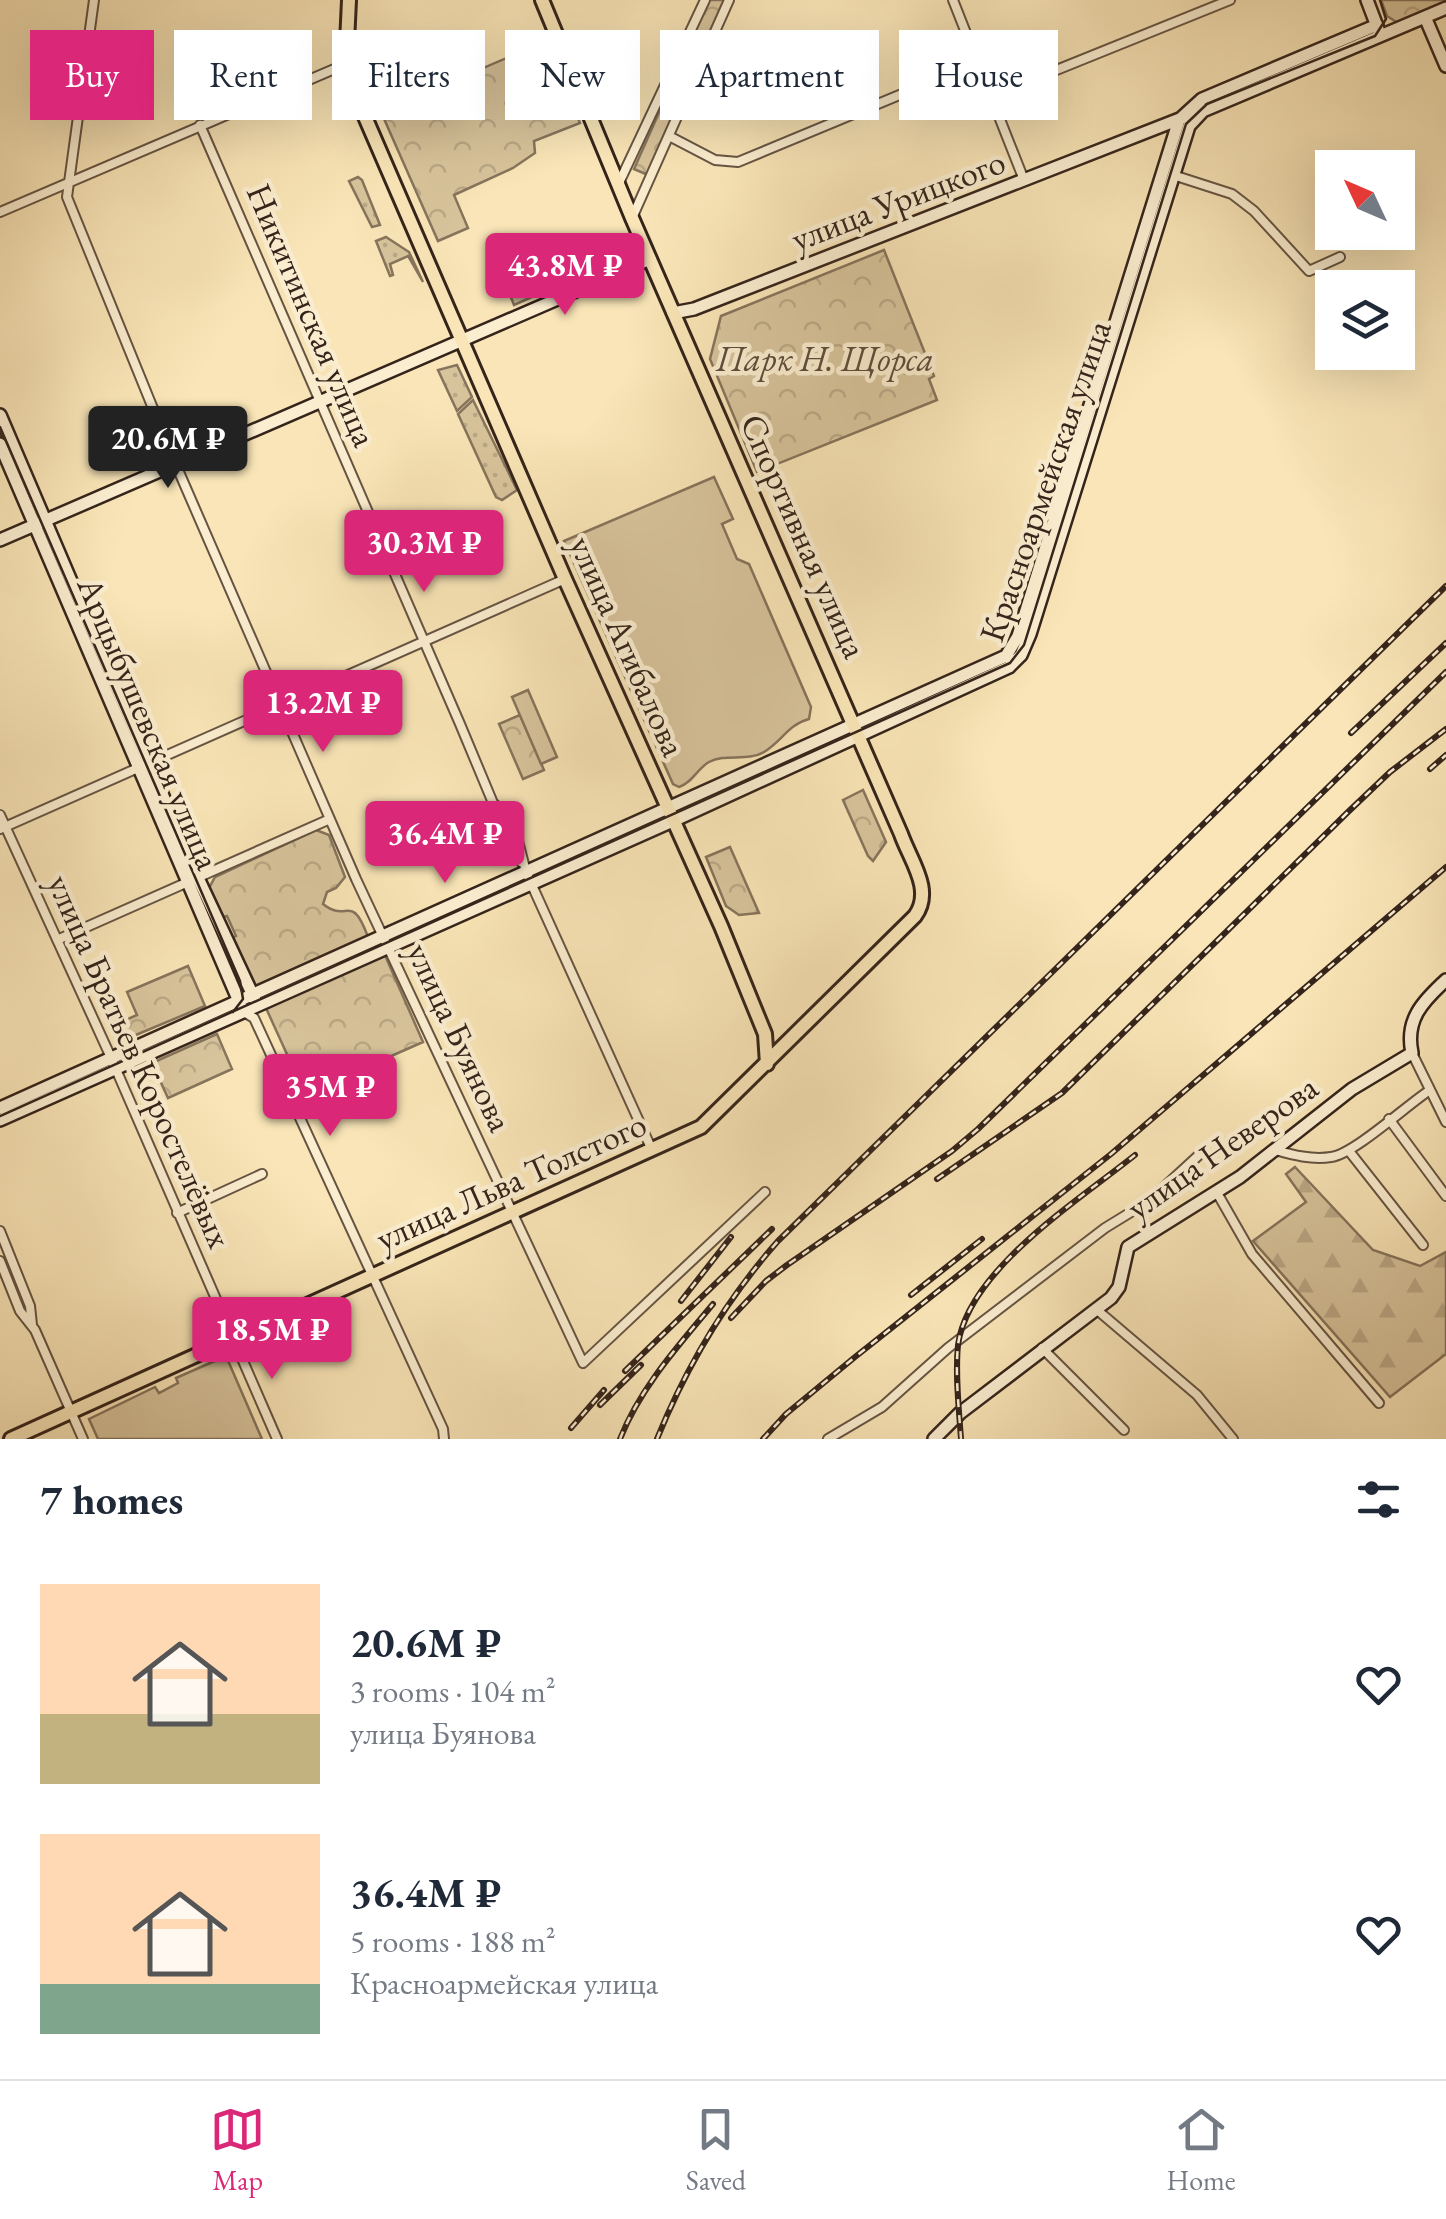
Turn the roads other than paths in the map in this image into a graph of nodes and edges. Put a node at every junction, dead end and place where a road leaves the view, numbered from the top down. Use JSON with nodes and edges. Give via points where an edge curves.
{"nodes":[{"id":1,"x":94,"y":0,"type":"edge"},
{"id":2,"x":348,"y":0,"type":"edge"},
{"id":3,"x":542,"y":0,"type":"edge"},
{"id":4,"x":705,"y":0,"type":"edge"},
{"id":5,"x":730,"y":0,"type":"edge"},
{"id":6,"x":953,"y":0,"type":"edge"},
{"id":7,"x":1230,"y":0,"type":"edge"},
{"id":8,"x":1366,"y":0,"type":"edge"},
{"id":9,"x":1446,"y":8,"type":"edge"},
{"id":10,"x":1425,"y":17,"type":"junction"},
{"id":11,"x":1378,"y":29,"type":"junction"},
{"id":12,"x":347,"y":30,"type":"edge"},
{"id":13,"x":965,"y":30,"type":"edge"},
{"id":14,"x":1446,"y":66,"type":"edge"},
{"id":15,"x":1058,"y":69,"type":"edge"},
{"id":16,"x":332,"y":70,"type":"edge"},
{"id":17,"x":899,"y":95,"type":"edge"},
{"id":18,"x":1198,"y":110,"type":"junction"},
{"id":19,"x":367,"y":120,"type":"edge"},
{"id":20,"x":1001,"y":120,"type":"edge"},
{"id":21,"x":1178,"y":121,"type":"junction"},
{"id":22,"x":200,"y":125,"type":"junction"},
{"id":23,"x":1141,"y":133,"type":"junction"},
{"id":24,"x":668,"y":136,"type":"junction"},
{"id":25,"x":1172,"y":175,"type":"junction"},
{"id":26,"x":1024,"y":180,"type":"junction"},
{"id":27,"x":70,"y":182,"type":"junction"},
{"id":28,"x":618,"y":186,"type":"junction"},
{"id":29,"x":0,"y":212,"type":"edge"},
{"id":30,"x":632,"y":218,"type":"junction"},
{"id":31,"x":1340,"y":256,"type":"dead end"},
{"id":32,"x":650,"y":259,"type":"junction"},
{"id":33,"x":673,"y":313,"type":"junction"},
{"id":34,"x":462,"y":341,"type":"junction"},
{"id":35,"x":320,"y":403,"type":"junction"},
{"id":36,"x":0,"y":415,"type":"edge"},
{"id":37,"x":0,"y":444,"type":"edge"},
{"id":38,"x":176,"y":465,"type":"junction"},
{"id":39,"x":40,"y":523,"type":"junction"},
{"id":40,"x":0,"y":540,"type":"edge"},
{"id":41,"x":565,"y":579,"type":"junction"},
{"id":42,"x":424,"y":642,"type":"junction"},
{"id":43,"x":282,"y":705,"type":"junction"},
{"id":44,"x":856,"y":731,"type":"junction"},
{"id":45,"x":144,"y":765,"type":"junction"},
{"id":46,"x":493,"y":802,"type":"junction"},
{"id":47,"x":0,"y":815,"type":"edge"},
{"id":48,"x":670,"y":815,"type":"junction"},
{"id":49,"x":330,"y":819,"type":"junction"},
{"id":50,"x":511,"y":826,"type":"dead end"},
{"id":51,"x":2,"y":828,"type":"edge"},
{"id":52,"x":500,"y":832,"type":"dead end"},
{"id":53,"x":518,"y":841,"type":"dead end"},
{"id":54,"x":508,"y":845,"type":"dead end"},
{"id":55,"x":527,"y":874,"type":"junction"},
{"id":56,"x":918,"y":874,"type":"joint"},
{"id":57,"x":193,"y":880,"type":"junction"},
{"id":58,"x":57,"y":940,"type":"junction"},
{"id":59,"x":385,"y":942,"type":"junction"},
{"id":60,"x":1445,"y":985,"type":"edge"},
{"id":61,"x":250,"y":1006,"type":"junction"},
{"id":62,"x":765,"y":1034,"type":"junction"},
{"id":63,"x":793,"y":1039,"type":"junction"},
{"id":64,"x":1412,"y":1053,"type":"junction"},
{"id":65,"x":113,"y":1064,"type":"junction"},
{"id":66,"x":767,"y":1064,"type":"junction"},
{"id":67,"x":1430,"y":1090,"type":"junction"},
{"id":68,"x":0,"y":1108,"type":"edge"},
{"id":69,"x":1389,"y":1119,"type":"junction"},
{"id":70,"x":0,"y":1120,"type":"edge"},
{"id":71,"x":1446,"y":1122,"type":"edge"},
{"id":72,"x":652,"y":1150,"type":"junction"},
{"id":73,"x":1275,"y":1150,"type":"junction"},
{"id":74,"x":1349,"y":1151,"type":"junction"},
{"id":75,"x":1199,"y":1156,"type":"dead end"},
{"id":76,"x":262,"y":1174,"type":"dead end"},
{"id":77,"x":1216,"y":1191,"type":"junction"},
{"id":78,"x":764,"y":1192,"type":"dead end"},
{"id":79,"x":1446,"y":1196,"type":"edge"},
{"id":80,"x":178,"y":1213,"type":"junction"},
{"id":81,"x":513,"y":1213,"type":"junction"},
{"id":82,"x":0,"y":1231,"type":"edge"},
{"id":83,"x":1422,"y":1245,"type":"dead end"},
{"id":84,"x":0,"y":1260,"type":"edge"},
{"id":85,"x":372,"y":1276,"type":"junction"},
{"id":86,"x":1096,"y":1309,"type":"junction"},
{"id":87,"x":32,"y":1325,"type":"junction"},
{"id":88,"x":233,"y":1338,"type":"junction"},
{"id":89,"x":1042,"y":1348,"type":"junction"},
{"id":90,"x":1379,"y":1403,"type":"dead end"},
{"id":91,"x":71,"y":1412,"type":"junction"},
{"id":92,"x":1124,"y":1430,"type":"dead end"},
{"id":93,"x":11,"y":1439,"type":"edge"},
{"id":94,"x":82,"y":1439,"type":"edge"},
{"id":95,"x":276,"y":1439,"type":"edge"},
{"id":96,"x":444,"y":1439,"type":"edge"},
{"id":97,"x":828,"y":1439,"type":"edge"},
{"id":98,"x":934,"y":1439,"type":"edge"},
{"id":99,"x":1233,"y":1439,"type":"edge"}],
"edges":[{"from":1,"to":27,"type":"street","name":"улица Буянова"},
{"from":2,"to":12,"type":"main road","name":"улица Агибалова"},
{"from":3,"to":28,"type":"main road","name":"Спортивная улица"},
{"from":4,"to":28,"type":"street"},
{"from":5,"to":24,"type":"street"},
{"from":6,"to":13,"type":"street"},
{"from":7,"to":15,"type":"street"},
{"from":8,"to":11,"type":"main road"},
{"from":9,"to":10,"type":"main road"},
{"from":10,"to":11,"type":"main road"},
{"from":10,"to":14,"type":"main road"},
{"from":11,"to":18,"type":"main road"},
{"from":16,"to":22,"type":"street"},
{"from":17,"to":24,"type":"street","via":[[738,162],[715,160]]},
{"from":18,"to":21,"type":"main road"},
{"from":18,"to":23,"type":"main road"},
{"from":18,"to":25,"type":"main road","name":"Красноармейская улица"},
{"from":19,"to":34,"type":"main road","name":"улица Агибалова"},
{"from":20,"to":26,"type":"street"},
{"from":21,"to":23,"type":"main road"},
{"from":21,"to":44,"type":"main road","name":"Красноармейская улица","via":[[1015,644],[999,661]]},
{"from":22,"to":27,"type":"street"},
{"from":22,"to":35,"type":"street","name":"Никитинская улица"},
{"from":23,"to":26,"type":"main road","name":"улица Урицкого"},
{"from":24,"to":30,"type":"street"},
{"from":25,"to":31,"type":"street","via":[[1232,194],[1308,271]]},
{"from":25,"to":44,"type":"main road","name":"Красноармейская улица","via":[[1021,655],[1001,672]]},
{"from":26,"to":33,"type":"main road","name":"улица Урицкого"},
{"from":27,"to":29,"type":"street"},
{"from":27,"to":38,"type":"street","name":"улица Буянова","via":[[67,198]]},
{"from":28,"to":30,"type":"main road","name":"Спортивная улица"},
{"from":30,"to":32,"type":"main road","name":"Спортивная улица"},
{"from":32,"to":33,"type":"main road","name":"Спортивная улица"},
{"from":32,"to":34,"type":"main road"},
{"from":33,"to":44,"type":"main road","name":"Спортивная улица"},
{"from":34,"to":35,"type":"main road"},
{"from":34,"to":41,"type":"main road","name":"улица Агибалова"},
{"from":35,"to":38,"type":"main road"},
{"from":35,"to":42,"type":"street","name":"Никитинская улица"},
{"from":36,"to":39,"type":"main road","name":"Арцыбушевская улица"},
{"from":37,"to":39,"type":"main road","name":"Арцыбушевская улица"},
{"from":38,"to":39,"type":"main road"},
{"from":38,"to":43,"type":"street","name":"улица Буянова"},
{"from":39,"to":40,"type":"main road"},
{"from":39,"to":45,"type":"main road","name":"Арцыбушевская улица"},
{"from":41,"to":42,"type":"street"},
{"from":41,"to":48,"type":"main road","name":"улица Агибалова"},
{"from":42,"to":43,"type":"street"},
{"from":42,"to":46,"type":"street","name":"Никитинская улица"},
{"from":43,"to":45,"type":"street"},
{"from":43,"to":49,"type":"street","name":"улица Буянова"},
{"from":44,"to":48,"type":"main road","name":"Красноармейская улица"},
{"from":44,"to":56,"type":"main road","name":"Спортивная улица"},
{"from":45,"to":51,"type":"street"},
{"from":45,"to":57,"type":"main road","name":"Арцыбушевская улица"},
{"from":46,"to":50,"type":"street","name":"Никитинская улица"},
{"from":46,"to":52,"type":"street","name":"Никитинская улица"},
{"from":47,"to":51,"type":"street","name":"улица Братьев Коростелёвых"},
{"from":48,"to":55,"type":"main road","name":"Красноармейская улица"},
{"from":48,"to":62,"type":"main road","name":"улица Агибалова"},
{"from":49,"to":57,"type":"street"},
{"from":49,"to":59,"type":"street","name":"улица Буянова"},
{"from":51,"to":58,"type":"street","name":"улица Братьев Коростелёвых"},
{"from":53,"to":55,"type":"street"},
{"from":54,"to":55,"type":"street"},
{"from":55,"to":59,"type":"main road","name":"Красноармейская улица"},
{"from":55,"to":72,"type":"street"},
{"from":56,"to":63,"type":"main road","name":"улица Льва Толстого","via":[[925,897],[916,916]]},
{"from":57,"to":58,"type":"street"},
{"from":57,"to":61,"type":"main road","name":"Арцыбушевская улица"},
{"from":58,"to":65,"type":"street","name":"улица Братьев Коростелёвых"},
{"from":59,"to":61,"type":"main road","name":"Красноармейская улица"},
{"from":59,"to":81,"type":"street","name":"улица Буянова"},
{"from":60,"to":64,"type":"main road","via":[[1410,1022]]},
{"from":61,"to":65,"type":"main road","name":"Красноармейская улица"},
{"from":61,"to":85,"type":"street","name":"Арцыбушевская улица"},
{"from":62,"to":63,"type":"main road","via":[[775,1042]]},
{"from":62,"to":66,"type":"main road","name":"улица Агибалова"},
{"from":63,"to":66,"type":"main road","name":"улица Льва Толстого"},
{"from":64,"to":67,"type":"street"},
{"from":64,"to":73,"type":"main road","name":"улица Неверова","via":[[1352,1089]]},
{"from":65,"to":68,"type":"main road","name":"Красноармейская улица"},
{"from":65,"to":70,"type":"main road","name":"Красноармейская улица"},
{"from":65,"to":80,"type":"street","name":"улица Братьев Коростелёвых"},
{"from":66,"to":72,"type":"main road","name":"улица Льва Толстого","via":[[708,1122]]},
{"from":67,"to":69,"type":"street"},
{"from":67,"to":71,"type":"street"},
{"from":69,"to":74,"type":"street"},
{"from":69,"to":79,"type":"street"},
{"from":72,"to":81,"type":"main road","name":"улица Льва Толстого"},
{"from":73,"to":74,"type":"street","via":[[1300,1157]]},
{"from":73,"to":77,"type":"main road","name":"улица Неверова"},
{"from":74,"to":83,"type":"street"},
{"from":75,"to":97,"type":"street","via":[[1150,1201],[948,1348],[882,1407]]},
{"from":76,"to":80,"type":"street"},
{"from":77,"to":86,"type":"main road","name":"улица Неверова","via":[[1128,1247],[1118,1287]]},
{"from":77,"to":90,"type":"street","via":[[1252,1254]]},
{"from":78,"to":81,"type":"street","name":"улица Буянова","via":[[583,1363]]},
{"from":80,"to":88,"type":"street","name":"улица Братьев Коростелёвых"},
{"from":81,"to":85,"type":"main road","name":"улица Льва Толстого"},
{"from":82,"to":87,"type":"street"},
{"from":84,"to":87,"type":"street"},
{"from":85,"to":88,"type":"main road","name":"улица Льва Толстого"},
{"from":85,"to":96,"type":"street","name":"Арцыбушевская улица"},
{"from":86,"to":89,"type":"main road","name":"улица Неверова"},
{"from":86,"to":99,"type":"street","via":[[1197,1395]]},
{"from":87,"to":91,"type":"street"},
{"from":88,"to":91,"type":"main road","name":"улица Льва Толстого"},
{"from":88,"to":95,"type":"street","name":"улица Братьев Коростелёвых"},
{"from":89,"to":92,"type":"street"},
{"from":89,"to":98,"type":"main road","name":"улица Неверова"},
{"from":91,"to":93,"type":"main road","name":"улица Льва Толстого"},
{"from":91,"to":94,"type":"street"}]}
